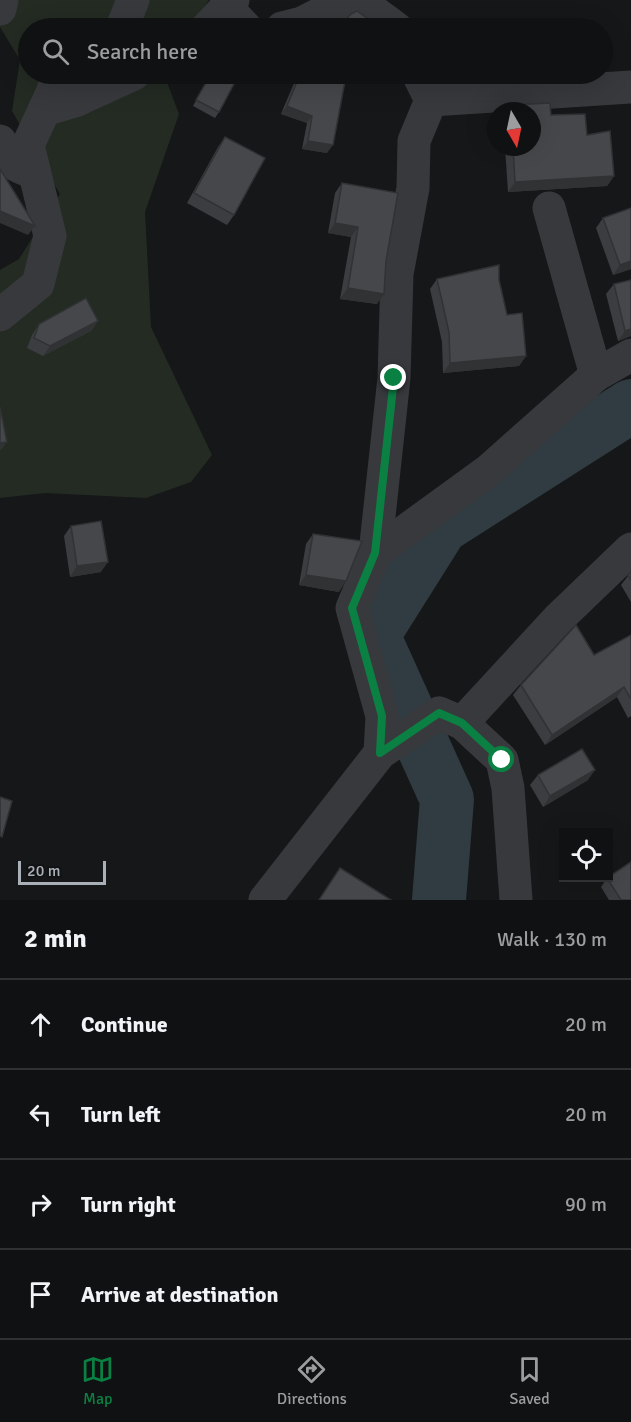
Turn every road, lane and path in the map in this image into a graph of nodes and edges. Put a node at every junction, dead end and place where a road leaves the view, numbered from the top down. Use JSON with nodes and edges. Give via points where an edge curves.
{"nodes":[{"id":1,"x":2,"y":0,"type":"edge"},
{"id":2,"x":133,"y":0,"type":"edge"},
{"id":3,"x":347,"y":0,"type":"edge"},
{"id":4,"x":358,"y":0,"type":"edge"},
{"id":5,"x":0,"y":9,"type":"edge"},
{"id":6,"x":126,"y":18,"type":"edge"},
{"id":7,"x":312,"y":18,"type":"edge"},
{"id":8,"x":382,"y":18,"type":"edge"},
{"id":9,"x":55,"y":84,"type":"edge"},
{"id":10,"x":112,"y":84,"type":"edge"},
{"id":11,"x":424,"y":87,"type":"edge"},
{"id":12,"x":631,"y":87,"type":"edge"},
{"id":13,"x":44,"y":110,"type":"junction"},
{"id":14,"x":0,"y":141,"type":"edge"},
{"id":15,"x":34,"y":173,"type":"junction"},
{"id":16,"x":549,"y":208,"type":"dead end"},
{"id":17,"x":0,"y":315,"type":"edge"},
{"id":18,"x":631,"y":354,"type":"edge"},
{"id":19,"x":596,"y":375,"type":"junction"},
{"id":20,"x":631,"y":549,"type":"edge"},
{"id":21,"x":375,"y":553,"type":"junction"},
{"id":22,"x":450,"y":718,"type":"junction"},
{"id":23,"x":380,"y":753,"type":"junction"},
{"id":24,"x":265,"y":900,"type":"edge"},
{"id":25,"x":516,"y":900,"type":"edge"}],
"edges":[{"from":1,"to":5,"type":"street"},
{"from":2,"to":6,"type":"street"},
{"from":3,"to":7,"type":"street"},
{"from":4,"to":8,"type":"street"},
{"from":9,"to":13,"type":"street"},
{"from":10,"to":13,"type":"street"},
{"from":11,"to":12,"type":"street"},
{"from":11,"to":21,"type":"street","via":[[414,141],[413,188],[397,274],[394,378]]},
{"from":13,"to":15,"type":"street","via":[[28,145]]},
{"from":14,"to":15,"type":"street","via":[[12,164]]},
{"from":15,"to":17,"type":"street","via":[[50,236],[38,284]]},
{"from":16,"to":19,"type":"street"},
{"from":18,"to":19,"type":"street"},
{"from":19,"to":21,"type":"street","via":[[489,470]]},
{"from":20,"to":22,"type":"street"},
{"from":21,"to":23,"type":"street","via":[[352,608],[382,716]]},
{"from":22,"to":23,"type":"street"},
{"from":22,"to":25,"type":"street","via":[[502,760],[508,788]]},
{"from":23,"to":24,"type":"street"}]}
